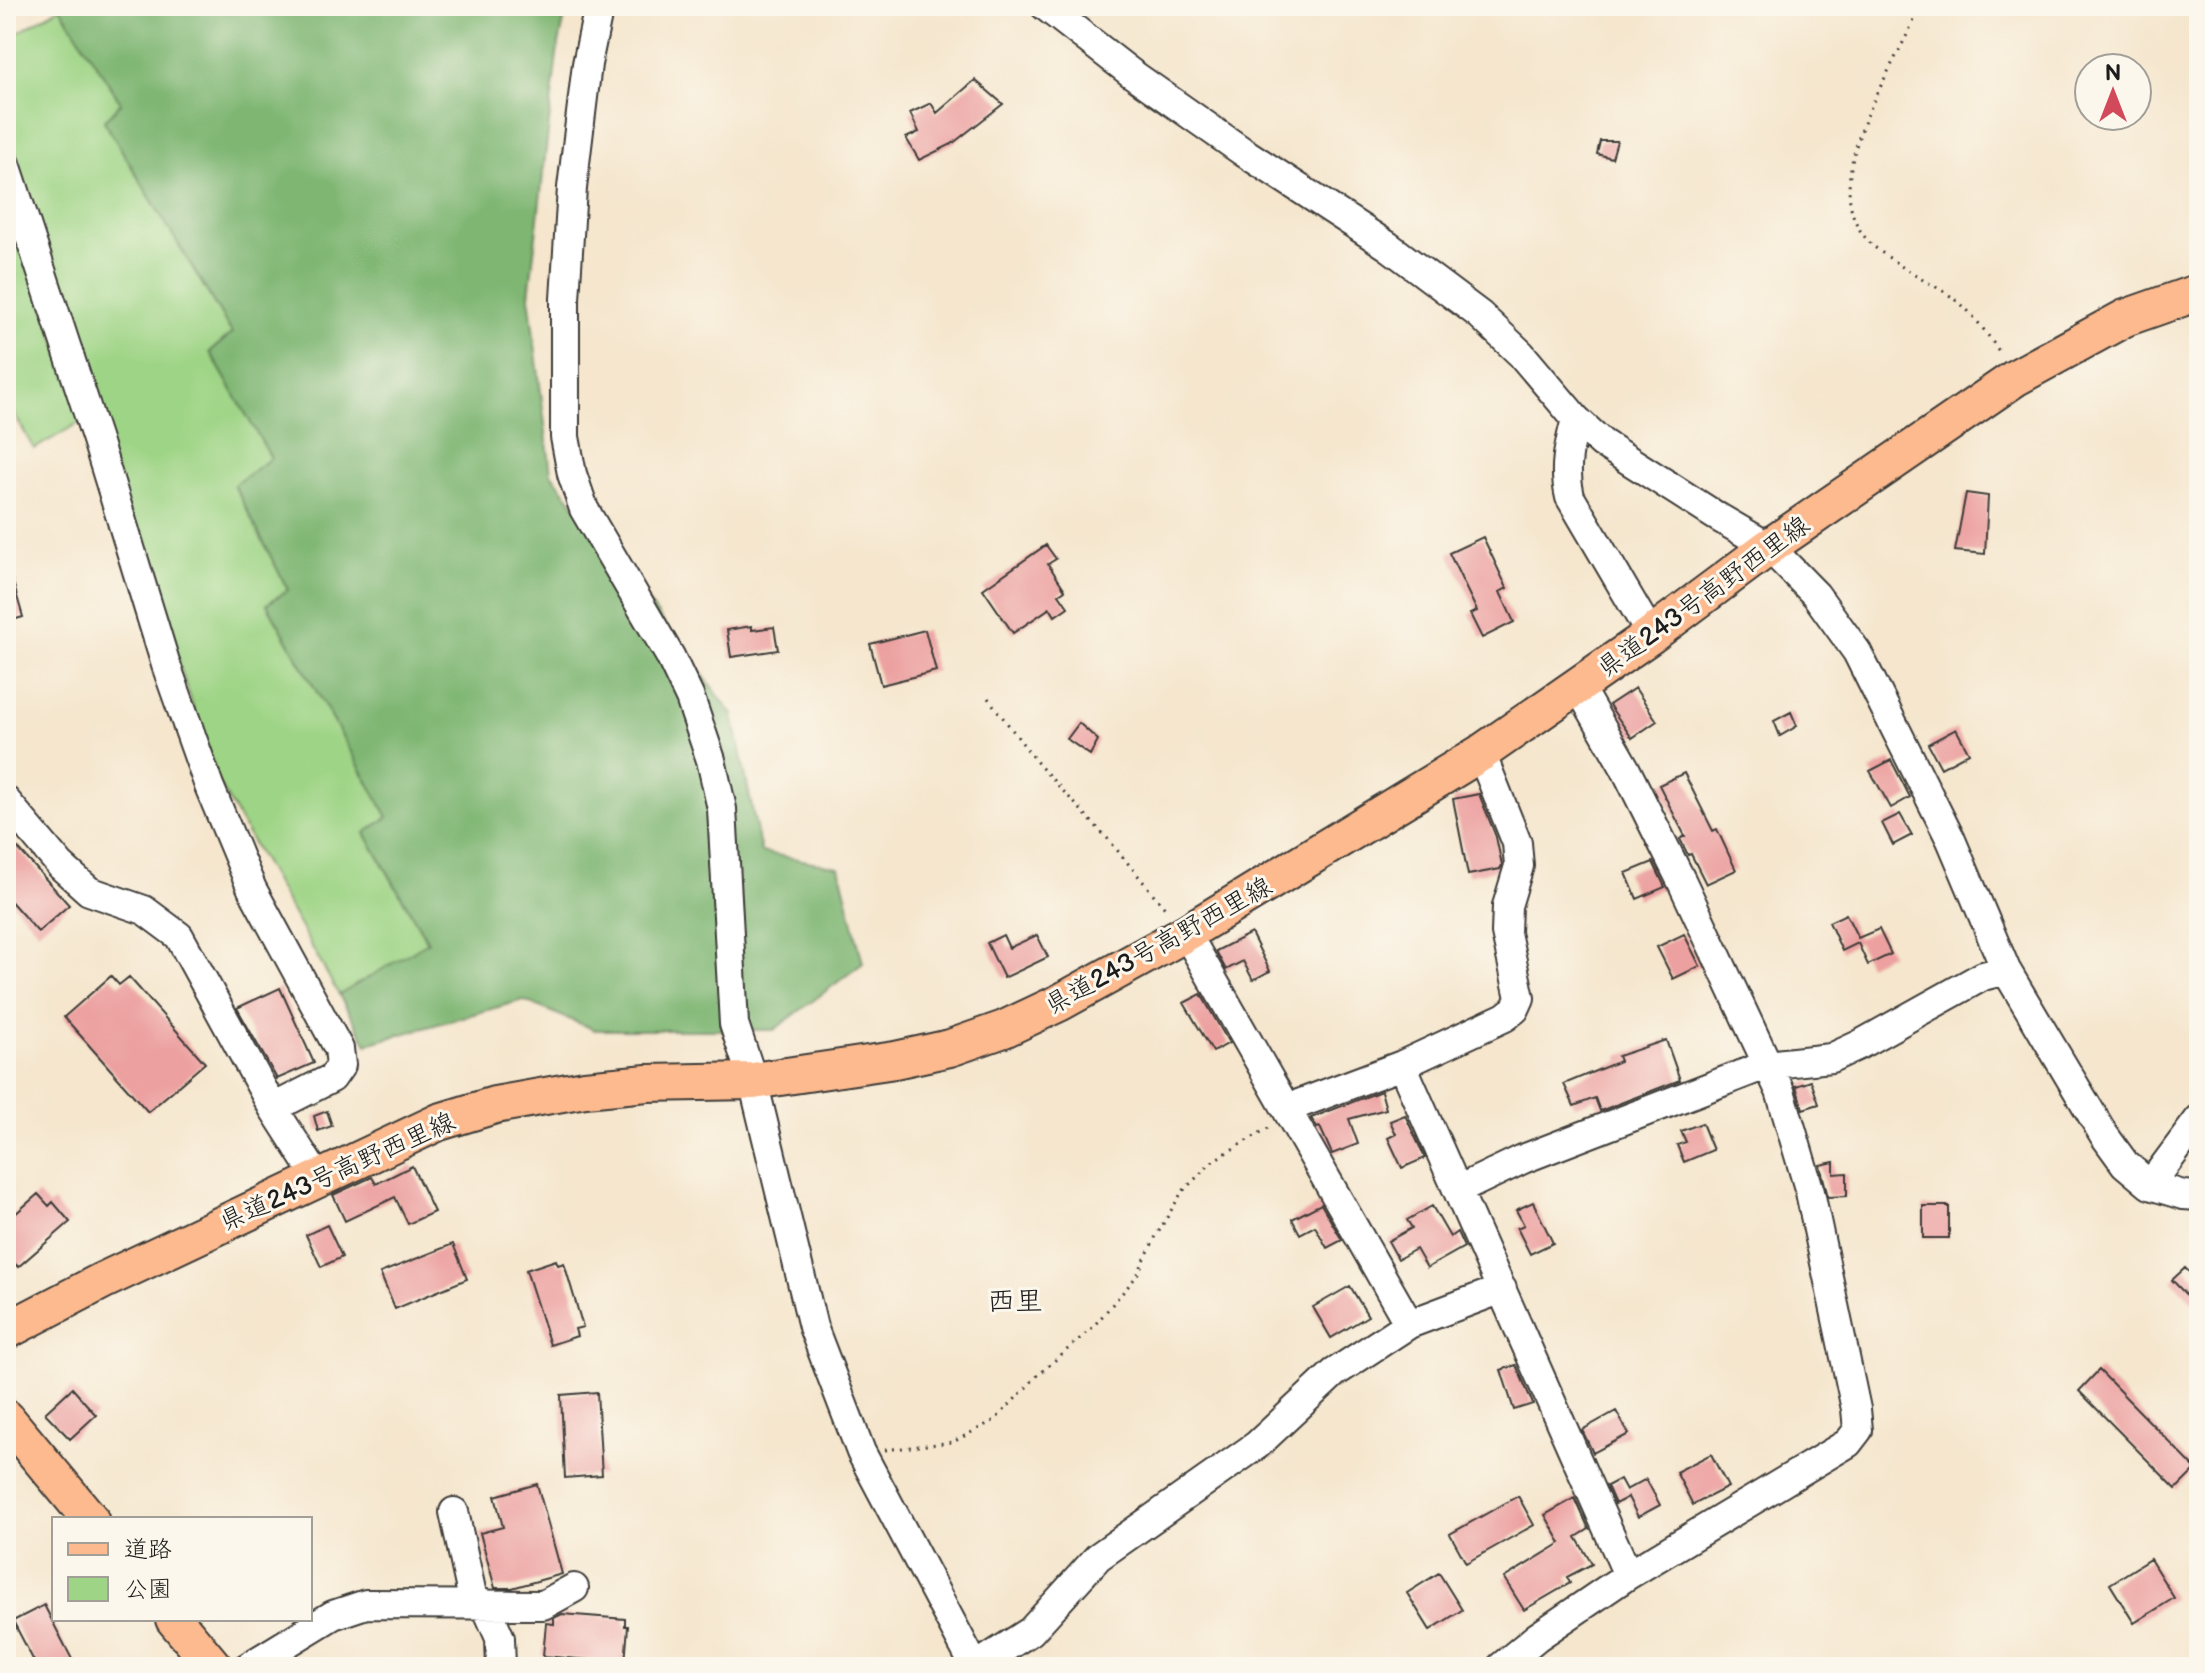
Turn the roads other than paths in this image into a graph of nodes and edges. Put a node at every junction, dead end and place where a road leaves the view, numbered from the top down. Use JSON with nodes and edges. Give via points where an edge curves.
{"nodes":[{"id":1,"x":599,"y":6,"type":"edge"},
{"id":2,"x":1045,"y":6,"type":"edge"},
{"id":3,"x":6,"y":164,"type":"edge"},
{"id":4,"x":2199,"y":292,"type":"edge"},
{"id":5,"x":1576,"y":419,"type":"junction"},
{"id":6,"x":1769,"y":547,"type":"junction"},
{"id":7,"x":1651,"y":635,"type":"junction"},
{"id":8,"x":1578,"y":686,"type":"junction"},
{"id":9,"x":1481,"y":753,"type":"junction"},
{"id":10,"x":6,"y":801,"type":"edge"},
{"id":11,"x":1186,"y":933,"type":"junction"},
{"id":12,"x":2006,"y":970,"type":"junction"},
{"id":13,"x":1402,"y":1065,"type":"junction"},
{"id":14,"x":1766,"y":1065,"type":"junction"},
{"id":15,"x":753,"y":1081,"type":"junction"},
{"id":16,"x":273,"y":1108,"type":"junction"},
{"id":17,"x":1290,"y":1111,"type":"junction"},
{"id":18,"x":2199,"y":1119,"type":"edge"},
{"id":19,"x":317,"y":1177,"type":"junction"},
{"id":20,"x":2150,"y":1185,"type":"junction"},
{"id":21,"x":1458,"y":1190,"type":"junction"},
{"id":22,"x":2199,"y":1196,"type":"edge"},
{"id":23,"x":1502,"y":1289,"type":"junction"},
{"id":24,"x":1409,"y":1324,"type":"junction"},
{"id":25,"x":6,"y":1331,"type":"edge"},
{"id":26,"x":6,"y":1418,"type":"edge"},
{"id":27,"x":454,"y":1512,"type":"dead end"},
{"id":28,"x":88,"y":1517,"type":"edge"},
{"id":29,"x":1628,"y":1575,"type":"junction"},
{"id":30,"x":574,"y":1588,"type":"dead end"},
{"id":31,"x":480,"y":1604,"type":"junction"},
{"id":32,"x":176,"y":1621,"type":"edge"},
{"id":33,"x":214,"y":1667,"type":"edge"},
{"id":34,"x":248,"y":1667,"type":"edge"},
{"id":35,"x":501,"y":1667,"type":"edge"},
{"id":36,"x":975,"y":1667,"type":"edge"},
{"id":37,"x":1501,"y":1667,"type":"edge"}],
"edges":[{"from":1,"to":15,"type":"street","via":[[572,188],[565,437],[584,509],[670,656],[711,760],[722,809],[734,1024]]},
{"from":2,"to":5,"type":"street","via":[[1131,73],[1388,246],[1480,315]]},
{"from":3,"to":16,"type":"street","via":[[209,786],[252,889],[339,1049],[341,1065],[332,1078]]},
{"from":4,"to":6,"type":"main road","name":"県道243号高野西里線","via":[[2125,318],[2015,378]]},
{"from":5,"to":6,"type":"street","via":[[1602,443]]},
{"from":5,"to":7,"type":"street","via":[[1565,479],[1570,497]]},
{"from":6,"to":7,"type":"main road","name":"県道243号高野西里線"},
{"from":6,"to":12,"type":"street","via":[[1816,595],[1857,652],[1951,840]]},
{"from":7,"to":8,"type":"main road","name":"県道243号高野西里線"},
{"from":8,"to":9,"type":"main road","name":"県道243号高野西里線"},
{"from":8,"to":14,"type":"street","via":[[1682,882]]},
{"from":9,"to":11,"type":"main road","name":"県道243号高野西里線"},
{"from":9,"to":13,"type":"street","via":[[1517,843],[1519,866],[1507,906],[1506,933],[1520,998],[1505,1017]]},
{"from":10,"to":16,"type":"street","via":[[89,891],[144,910],[179,936]]},
{"from":11,"to":15,"type":"main road","name":"県道243号高野西里線","via":[[1059,1003],[950,1048]]},
{"from":11,"to":17,"type":"street"},
{"from":12,"to":14,"type":"street","via":[[1983,976],[1831,1058]]},
{"from":12,"to":20,"type":"street","via":[[2104,1135],[2125,1164]]},
{"from":13,"to":17,"type":"street"},
{"from":13,"to":21,"type":"street"},
{"from":14,"to":21,"type":"street","via":[[1523,1159]]},
{"from":14,"to":29,"type":"street","via":[[1780,1091],[1810,1192],[1858,1430],[1848,1443]]},
{"from":15,"to":19,"type":"main road","name":"県道243号高野西里線","via":[[647,1083],[495,1105],[439,1122]]},
{"from":15,"to":36,"type":"street","via":[[813,1327],[861,1452]]},
{"from":16,"to":19,"type":"street"},
{"from":17,"to":24,"type":"street"},
{"from":18,"to":20,"type":"street"},
{"from":19,"to":25,"type":"main road","name":"県道243号高野西里線"},
{"from":20,"to":22,"type":"street"},
{"from":21,"to":23,"type":"street"},
{"from":23,"to":24,"type":"street"},
{"from":23,"to":29,"type":"street"},
{"from":24,"to":36,"type":"street","via":[[1334,1373],[1257,1445],[1098,1557],[1031,1631]]},
{"from":26,"to":28,"type":"main road"},
{"from":27,"to":31,"type":"street"},
{"from":29,"to":37,"type":"street"},
{"from":30,"to":31,"type":"street","via":[[543,1605]]},
{"from":31,"to":34,"type":"street","via":[[366,1604],[333,1615]]},
{"from":31,"to":35,"type":"street","via":[[500,1638]]},
{"from":32,"to":33,"type":"main road"}]}
